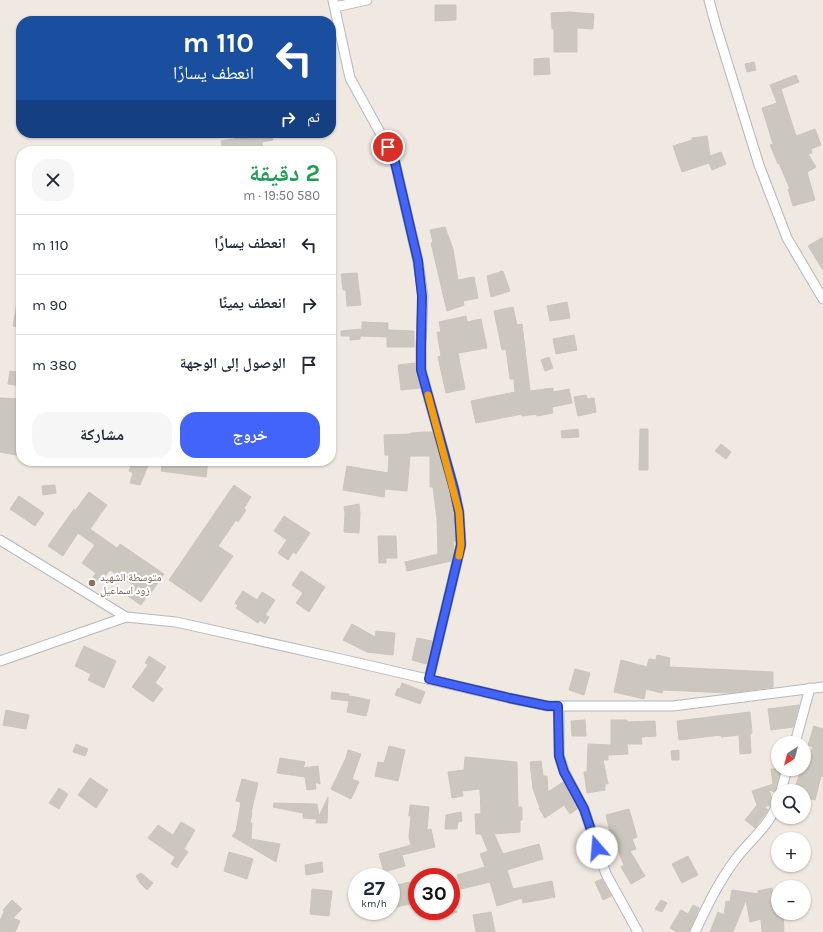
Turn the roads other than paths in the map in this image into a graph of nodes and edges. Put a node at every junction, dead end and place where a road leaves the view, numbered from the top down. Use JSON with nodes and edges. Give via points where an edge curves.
{"nodes":[{"id":1,"x":367,"y":0,"type":"edge"},
{"id":2,"x":709,"y":0,"type":"edge"},
{"id":3,"x":334,"y":4,"type":"edge"},
{"id":4,"x":823,"y":299,"type":"edge"},
{"id":5,"x":0,"y":540,"type":"edge"},
{"id":6,"x":126,"y":617,"type":"junction"},
{"id":7,"x":0,"y":661,"type":"edge"},
{"id":8,"x":429,"y":679,"type":"junction"},
{"id":9,"x":823,"y":687,"type":"edge"},
{"id":10,"x":810,"y":688,"type":"junction"},
{"id":11,"x":558,"y":706,"type":"junction"},
{"id":12,"x":797,"y":736,"type":"edge"},
{"id":13,"x":771,"y":815,"type":"edge"},
{"id":14,"x":638,"y":932,"type":"edge"},
{"id":15,"x":695,"y":932,"type":"edge"}],
"edges":[{"from":1,"to":3,"type":"street"},
{"from":2,"to":4,"type":"street","via":[[760,165],[787,238]]},
{"from":3,"to":8,"type":"street","via":[[350,78],[394,158],[418,261],[422,296],[421,370],[459,512],[461,545]]},
{"from":5,"to":6,"type":"street"},
{"from":6,"to":7,"type":"street"},
{"from":6,"to":8,"type":"street","via":[[176,622]]},
{"from":8,"to":11,"type":"street","via":[[509,698]]},
{"from":9,"to":10,"type":"street"},
{"from":10,"to":11,"type":"street","via":[[673,706]]},
{"from":10,"to":12,"type":"street"},
{"from":11,"to":14,"type":"street","via":[[559,756],[564,772],[584,809],[606,874]]},
{"from":13,"to":15,"type":"street","via":[[736,859],[713,894]]}]}
